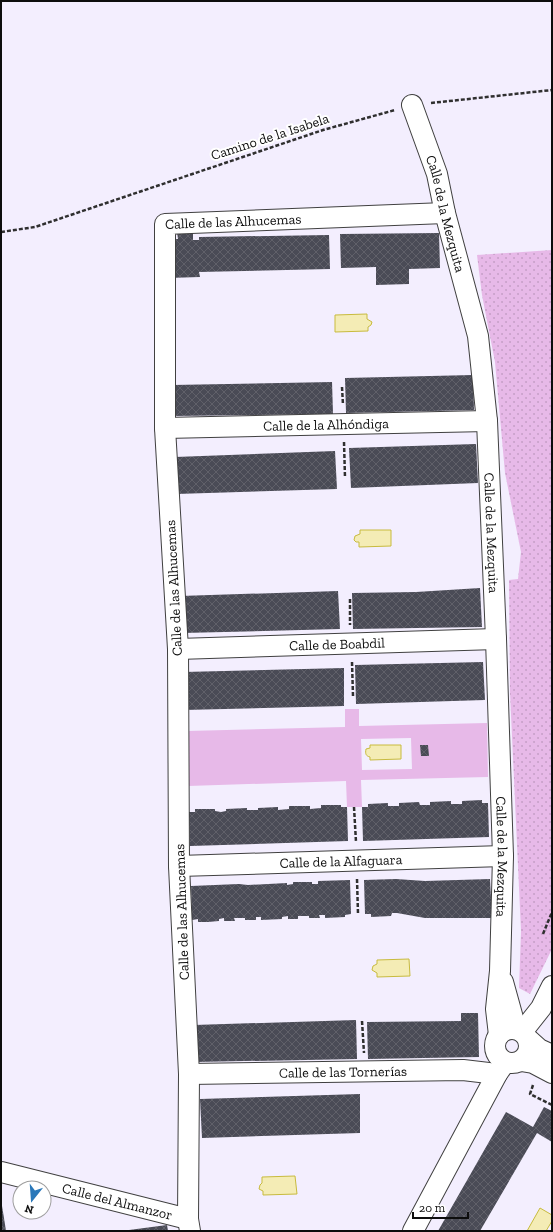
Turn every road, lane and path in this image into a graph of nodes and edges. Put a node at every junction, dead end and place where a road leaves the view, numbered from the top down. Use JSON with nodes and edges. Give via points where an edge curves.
{"nodes":[{"id":1,"x":552,"y":90,"type":"edge"},
{"id":2,"x":412,"y":105,"type":"junction"},
{"id":3,"x":445,"y":213,"type":"junction"},
{"id":4,"x":1,"y":232,"type":"edge"},
{"id":5,"x":486,"y":421,"type":"junction"},
{"id":6,"x":165,"y":428,"type":"junction"},
{"id":7,"x":496,"y":639,"type":"junction"},
{"id":8,"x":178,"y":649,"type":"junction"},
{"id":9,"x":503,"y":856,"type":"junction"},
{"id":10,"x":179,"y":866,"type":"junction"},
{"id":11,"x":552,"y":912,"type":"edge"},
{"id":12,"x":544,"y":934,"type":"dead end"},
{"id":13,"x":500,"y":971,"type":"junction"},
{"id":14,"x":552,"y":986,"type":"edge"},
{"id":15,"x":510,"y":1007,"type":"junction"},
{"id":16,"x":541,"y":1008,"type":"junction"},
{"id":17,"x":362,"y":1021,"type":"dead end"},
{"id":18,"x":516,"y":1034,"type":"junction"},
{"id":19,"x":552,"y":1055,"type":"edge"},
{"id":20,"x":508,"y":1066,"type":"junction"},
{"id":21,"x":365,"y":1071,"type":"junction"},
{"id":22,"x":552,"y":1073,"type":"edge"},
{"id":23,"x":189,"y":1074,"type":"junction"},
{"id":24,"x":533,"y":1084,"type":"dead end"},
{"id":25,"x":552,"y":1105,"type":"edge"},
{"id":26,"x":1,"y":1172,"type":"edge"},
{"id":27,"x":189,"y":1225,"type":"edge"},
{"id":28,"x":413,"y":1231,"type":"edge"}],
"edges":[{"from":1,"to":2,"type":"path","name":"Camino de la Isabela"},
{"from":2,"to":3,"type":"street","name":"Calle de la Mezquita","via":[[437,174]]},
{"from":2,"to":4,"type":"path","name":"Camino de la Isabela","via":[[323,130],[35,227]]},
{"from":3,"to":5,"type":"street","name":"Calle de la Mezquita","via":[[478,336]]},
{"from":3,"to":6,"type":"street","name":"Calle de las Alhucemas","via":[[165,224]]},
{"from":5,"to":6,"type":"street","name":"Calle de la Alhóndiga"},
{"from":5,"to":7,"type":"street","name":"Calle de la Mezquita"},
{"from":6,"to":8,"type":"street","name":"Calle de las Alhucemas"},
{"from":7,"to":8,"type":"street","name":"Calle de Boabdil"},
{"from":7,"to":9,"type":"street","name":"Calle de la Mezquita"},
{"from":8,"to":10,"type":"street","name":"Calle de las Alhucemas"},
{"from":9,"to":10,"type":"street","name":"Calle de la Alfaguara"},
{"from":9,"to":13,"type":"street","name":"Calle de la Mezquita"},
{"from":10,"to":23,"type":"street","name":"Calle de las Alhucemas"},
{"from":11,"to":12,"type":"path"},
{"from":13,"to":15,"type":"street","name":"Calle de la Mezquita"},
{"from":13,"to":18,"type":"street","name":"Calle de la Mezquita","via":[[496,1009]]},
{"from":14,"to":16,"type":"street"},
{"from":15,"to":16,"type":"street","via":[[525,1012]]},
{"from":15,"to":18,"type":"street","name":"Calle de la Mezquita"},
{"from":16,"to":18,"type":"street"},
{"from":17,"to":21,"type":"path"},
{"from":18,"to":19,"type":"street"},
{"from":18,"to":20,"type":"street","via":[[530,1048],[527,1056]]},
{"from":18,"to":20,"type":"street","via":[[496,1041],[494,1047],[500,1059]]},
{"from":20,"to":21,"type":"street","name":"Calle de las Tornerías","via":[[463,1070]]},
{"from":20,"to":22,"type":"street","name":"Calle de las Tornerías","via":[[533,1063]]},
{"from":20,"to":28,"type":"street"},
{"from":21,"to":23,"type":"street","name":"Calle de las Tornerías"},
{"from":23,"to":27,"type":"street","name":"Calle de las Alhucemas"},
{"from":24,"to":25,"type":"path","via":[[530,1094]]},
{"from":26,"to":27,"type":"street","name":"Calle del Almanzor"}]}
